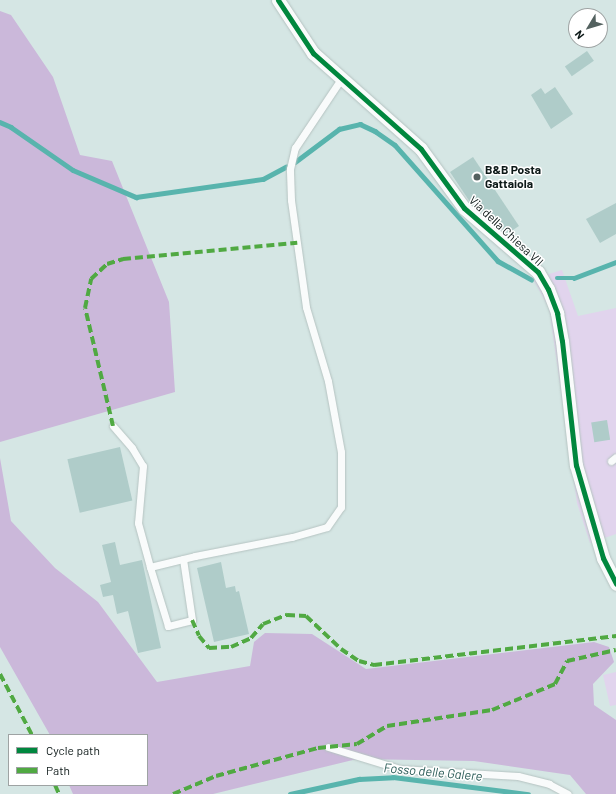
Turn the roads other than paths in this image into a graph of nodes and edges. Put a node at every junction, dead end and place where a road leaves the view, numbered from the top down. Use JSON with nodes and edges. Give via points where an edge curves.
{"nodes":[{"id":1,"x":278,"y":0,"type":"edge"},
{"id":2,"x":341,"y":79,"type":"junction"},
{"id":3,"x":112,"y":426,"type":"dead end"},
{"id":4,"x":183,"y":559,"type":"junction"},
{"id":5,"x":150,"y":567,"type":"junction"},
{"id":6,"x":616,"y":584,"type":"edge"},
{"id":7,"x":328,"y":747,"type":"dead end"},
{"id":8,"x":568,"y":794,"type":"edge"}],
"edges":[{"from":1,"to":2,"type":"street","name":"Via della Chiesa VII","via":[[312,53]]},
{"from":2,"to":4,"type":"lane","via":[[295,148],[290,169],[291,200],[306,307],[328,381],[341,452],[341,507],[327,527]]},
{"from":2,"to":6,"type":"street","name":"Via della Chiesa VII","via":[[421,149],[464,208],[538,272],[548,289],[560,334],[576,465],[596,535]]},
{"from":3,"to":5,"type":"lane","via":[[132,448],[143,466],[138,523]]},
{"from":4,"to":5,"type":"lane"},
{"from":4,"to":5,"type":"lane","via":[[192,620],[168,626]]},
{"from":7,"to":8,"type":"lane","via":[[400,769],[518,776],[549,784]]}]}
